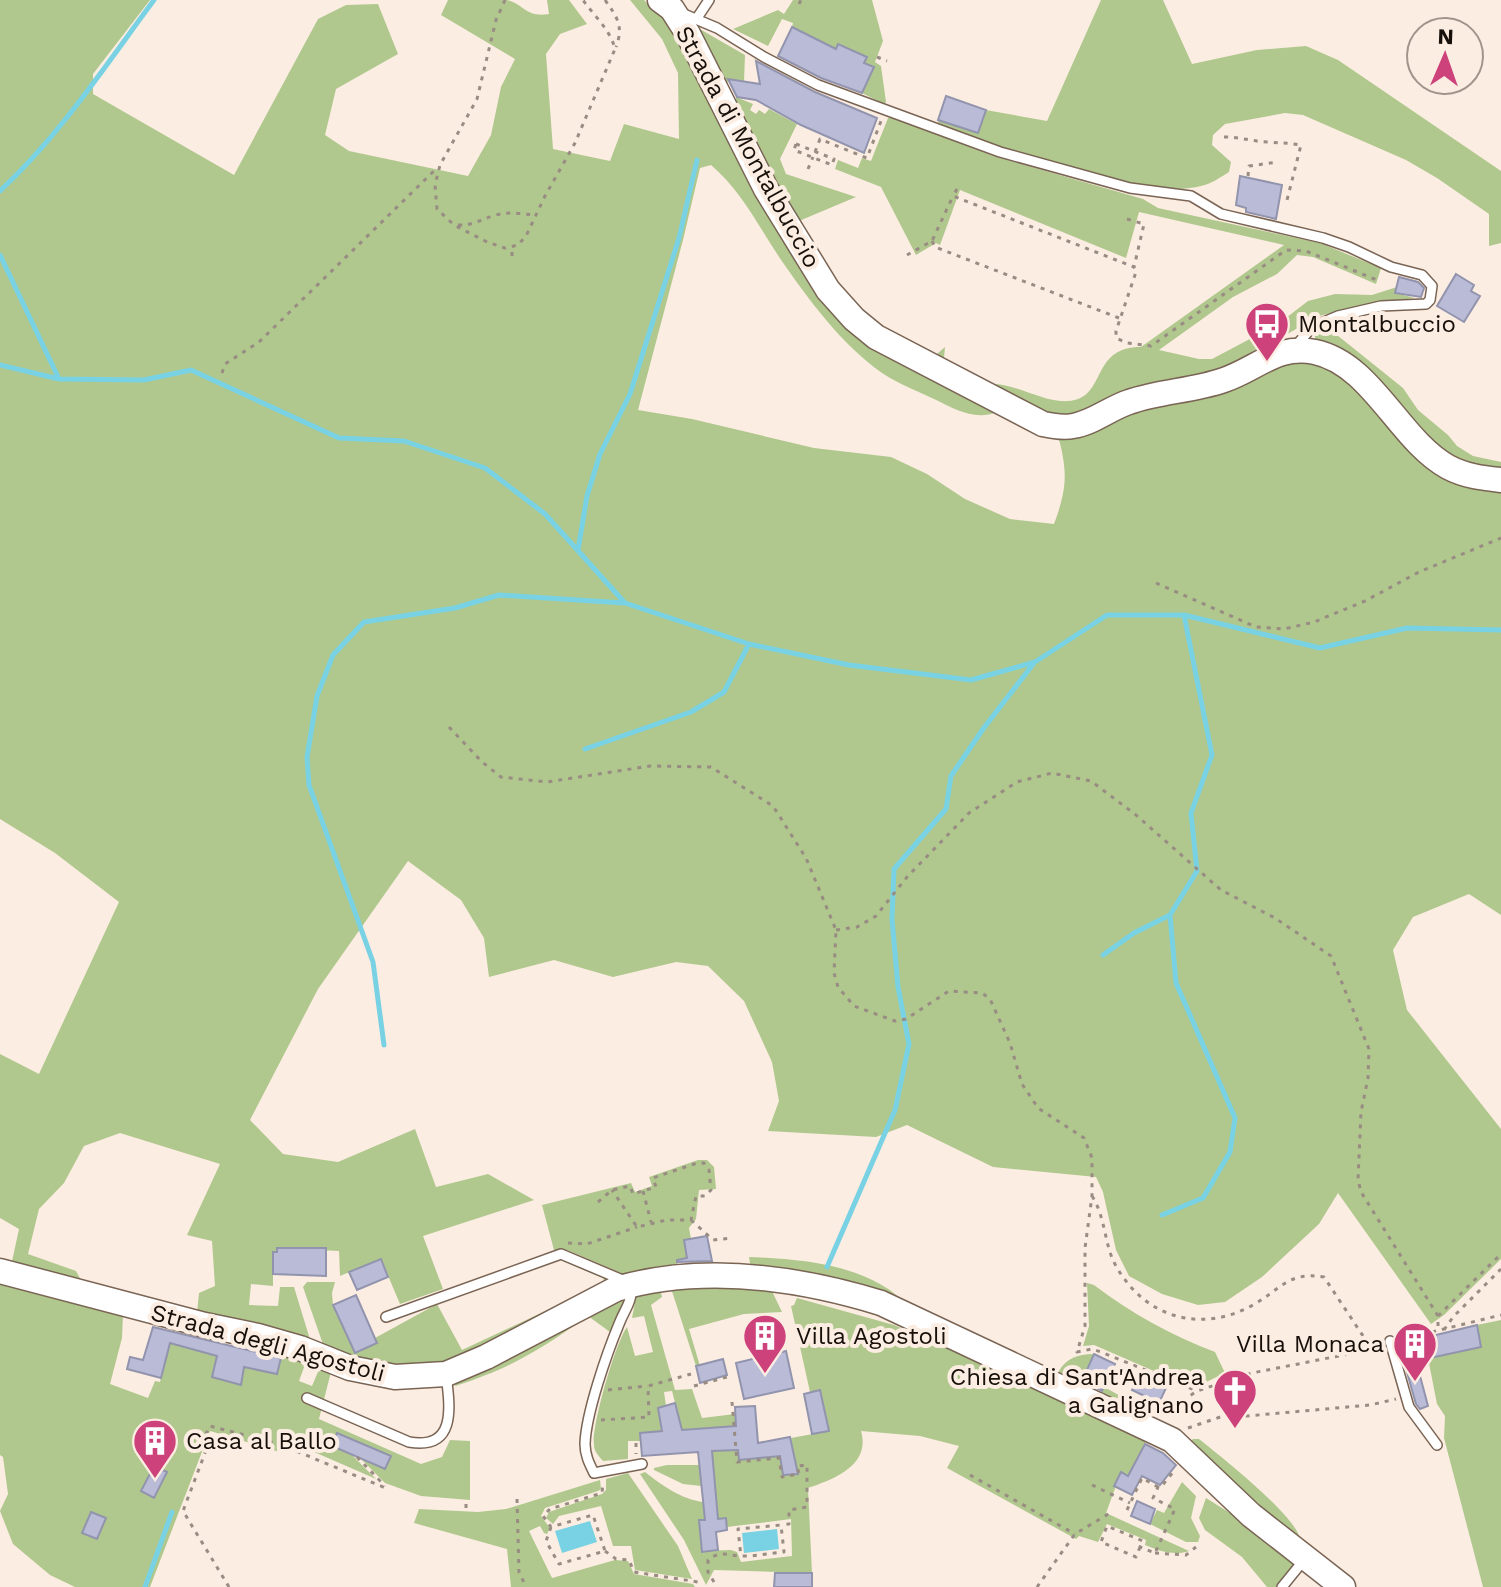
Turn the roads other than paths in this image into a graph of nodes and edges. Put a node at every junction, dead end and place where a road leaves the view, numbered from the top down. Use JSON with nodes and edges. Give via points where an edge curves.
{"nodes":[{"id":1,"x":709,"y":0,"type":"edge"},
{"id":2,"x":666,"y":5,"type":"edge"},
{"id":3,"x":697,"y":18,"type":"junction"},
{"id":4,"x":1293,"y":350,"type":"junction"},
{"id":5,"x":1501,"y":480,"type":"edge"},
{"id":6,"x":0,"y":1271,"type":"edge"},
{"id":7,"x":632,"y":1284,"type":"junction"},
{"id":8,"x":386,"y":1317,"type":"dead end"},
{"id":9,"x":1390,"y":1341,"type":"road end"},
{"id":10,"x":446,"y":1374,"type":"junction"},
{"id":11,"x":307,"y":1398,"type":"dead end"},
{"id":12,"x":1437,"y":1445,"type":"dead end"},
{"id":13,"x":642,"y":1464,"type":"dead end"},
{"id":14,"x":1307,"y":1557,"type":"junction"},
{"id":15,"x":1282,"y":1587,"type":"edge"},
{"id":16,"x":1343,"y":1587,"type":"edge"}],
"edges":[{"from":1,"to":3,"type":"lane"},
{"from":2,"to":3,"type":"lane"},
{"from":2,"to":4,"type":"street","name":"Strada di Montalbuccio","via":[[688,34],[766,189],[828,290],[854,319],[888,344],[1058,427],[1153,395],[1228,379],[1271,355]]},
{"from":3,"to":4,"type":"lane","via":[[805,79],[884,110],[1041,165],[1130,188],[1191,196],[1221,214],[1323,238],[1422,275],[1432,286],[1426,304],[1361,309],[1322,321]]},
{"from":4,"to":5,"type":"street","via":[[1316,352],[1348,368],[1447,467]]},
{"from":6,"to":10,"type":"street","name":"Strada degli Agostoli","via":[[258,1336],[371,1374]]},
{"from":7,"to":8,"type":"lane","via":[[561,1254]]},
{"from":7,"to":10,"type":"street","name":"Strada degli Agostoli"},
{"from":7,"to":13,"type":"lane","via":[[631,1302],[598,1391],[585,1445],[594,1473]]},
{"from":7,"to":14,"type":"street","name":"Strada degli Agostoli","via":[[723,1276],[781,1280],[881,1303],[1172,1440],[1251,1515]]},
{"from":9,"to":12,"type":"lane","via":[[1409,1407]]},
{"from":10,"to":11,"type":"lane","via":[[447,1430],[424,1445]]},
{"from":14,"to":15,"type":"lane"},
{"from":14,"to":16,"type":"street","name":"Strada degli Agostoli"}]}
